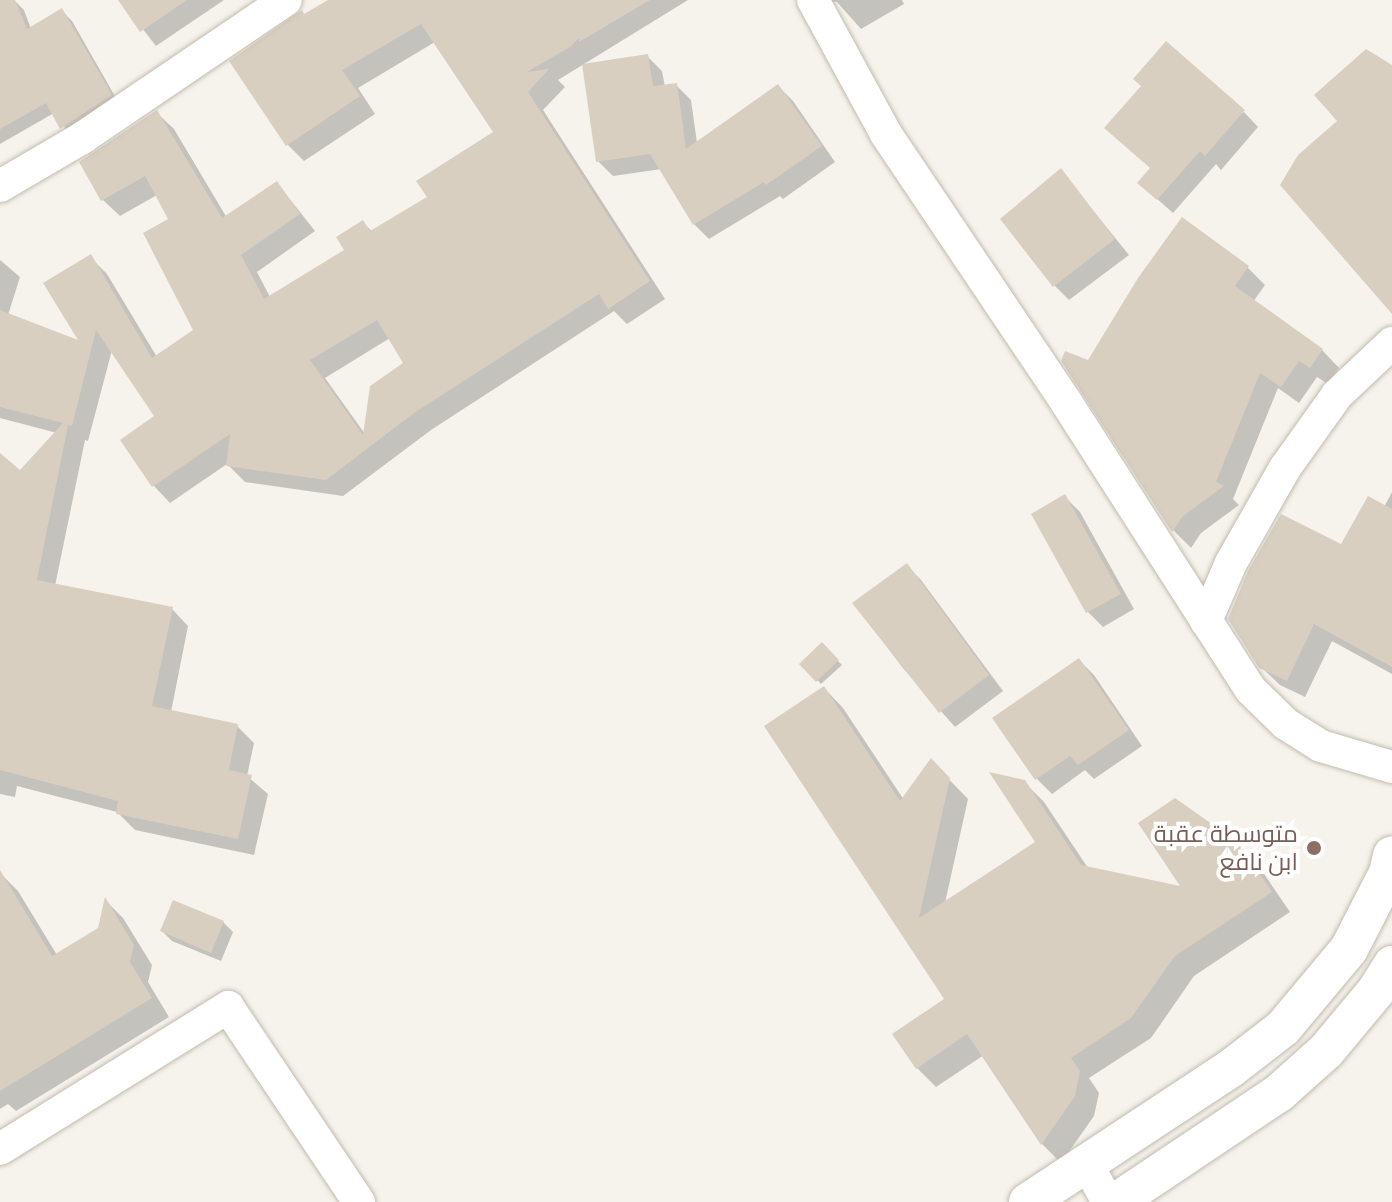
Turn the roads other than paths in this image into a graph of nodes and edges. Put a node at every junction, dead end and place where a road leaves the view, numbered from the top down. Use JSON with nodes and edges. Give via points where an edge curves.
{"nodes":[{"id":1,"x":286,"y":0,"type":"edge"},
{"id":2,"x":813,"y":0,"type":"edge"},
{"id":3,"x":0,"y":186,"type":"edge"},
{"id":4,"x":1392,"y":343,"type":"edge"},
{"id":5,"x":1206,"y":621,"type":"junction"},
{"id":6,"x":1392,"y":767,"type":"edge"},
{"id":7,"x":1392,"y":855,"type":"edge"},
{"id":8,"x":1392,"y":965,"type":"edge"},
{"id":9,"x":0,"y":1149,"type":"edge"},
{"id":10,"x":1087,"y":1164,"type":"junction"},
{"id":11,"x":359,"y":1202,"type":"edge"},
{"id":12,"x":1028,"y":1202,"type":"edge"},
{"id":13,"x":1108,"y":1202,"type":"edge"},
{"id":14,"x":1116,"y":1202,"type":"edge"}],
"edges":[{"from":1,"to":3,"type":"street","via":[[82,138]]},
{"from":2,"to":5,"type":"street","via":[[886,134]]},
{"from":4,"to":5,"type":"street","via":[[1337,395],[1285,468],[1231,563]]},
{"from":5,"to":6,"type":"street","via":[[1251,690],[1286,724],[1321,746]]},
{"from":7,"to":10,"type":"street","via":[[1349,949],[1283,1028]]},
{"from":8,"to":14,"type":"street","via":[[1326,1051],[1279,1093]]},
{"from":9,"to":11,"type":"street","via":[[228,1007]]},
{"from":10,"to":12,"type":"street"},
{"from":10,"to":13,"type":"street"}]}
